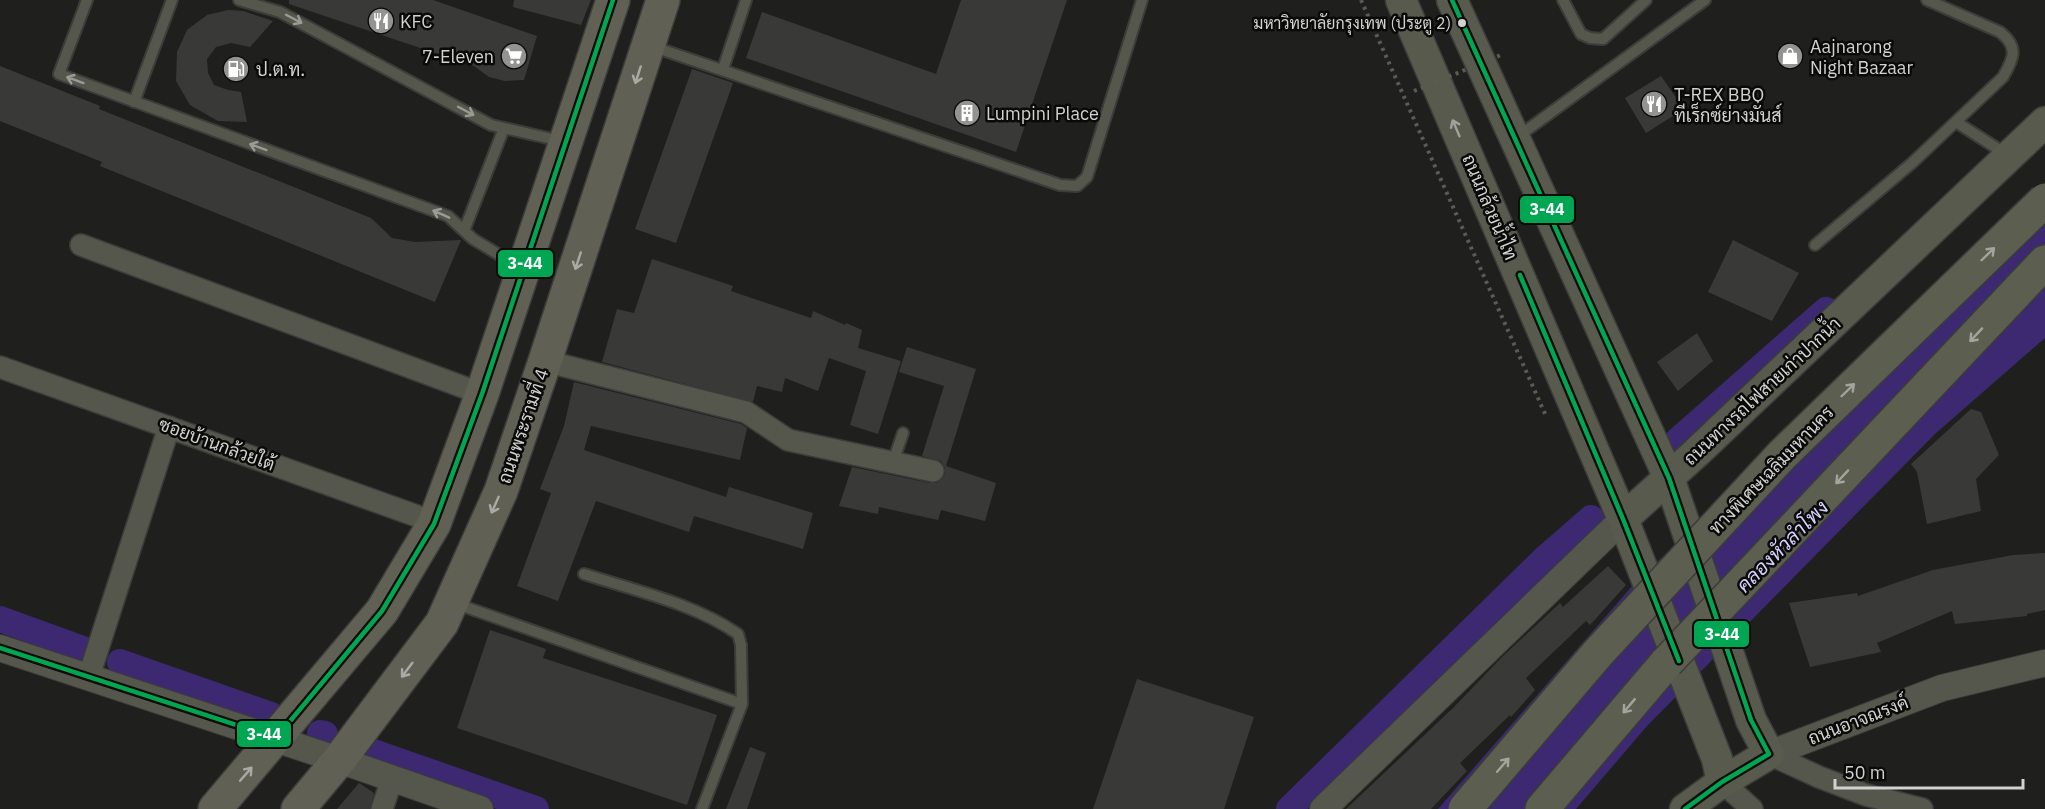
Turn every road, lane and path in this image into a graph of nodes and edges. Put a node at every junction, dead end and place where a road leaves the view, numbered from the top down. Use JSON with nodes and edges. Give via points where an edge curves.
{"nodes":[{"id":1,"x":87,"y":0,"type":"edge"},
{"id":2,"x":172,"y":0,"type":"edge"},
{"id":3,"x":239,"y":0,"type":"edge"},
{"id":4,"x":613,"y":0,"type":"edge"},
{"id":5,"x":663,"y":0,"type":"edge"},
{"id":6,"x":746,"y":0,"type":"edge"},
{"id":7,"x":1142,"y":0,"type":"edge"},
{"id":8,"x":1361,"y":0,"type":"edge"},
{"id":9,"x":1401,"y":0,"type":"edge"},
{"id":10,"x":1452,"y":0,"type":"edge"},
{"id":11,"x":1563,"y":0,"type":"edge"},
{"id":12,"x":1646,"y":0,"type":"edge"},
{"id":13,"x":1705,"y":0,"type":"edge"},
{"id":14,"x":1927,"y":0,"type":"edge"},
{"id":15,"x":648,"y":45,"type":"junction"},
{"id":16,"x":1501,"y":55,"type":"dead end"},
{"id":17,"x":723,"y":69,"type":"junction"},
{"id":18,"x":1414,"y":91,"type":"dead end"},
{"id":19,"x":134,"y":102,"type":"junction"},
{"id":20,"x":1956,"y":122,"type":"junction"},
{"id":21,"x":2045,"y":123,"type":"edge"},
{"id":22,"x":504,"y":128,"type":"junction"},
{"id":23,"x":1515,"y":139,"type":"junction"},
{"id":24,"x":566,"y":142,"type":"junction"},
{"id":25,"x":2009,"y":156,"type":"junction"},
{"id":26,"x":2045,"y":200,"type":"edge"},
{"id":27,"x":464,"y":231,"type":"junction"},
{"id":28,"x":81,"y":245,"type":"dead end"},
{"id":29,"x":1815,"y":245,"type":"dead end"},
{"id":30,"x":2045,"y":262,"type":"edge"},
{"id":31,"x":524,"y":269,"type":"junction"},
{"id":32,"x":545,"y":361,"type":"junction"},
{"id":33,"x":0,"y":367,"type":"edge"},
{"id":34,"x":482,"y":394,"type":"junction"},
{"id":35,"x":1549,"y":421,"type":"dead end"},
{"id":36,"x":169,"y":427,"type":"junction"},
{"id":37,"x":903,"y":433,"type":"dead end"},
{"id":38,"x":894,"y":462,"type":"junction"},
{"id":39,"x":933,"y":471,"type":"dead end"},
{"id":40,"x":1669,"y":478,"type":"junction"},
{"id":41,"x":1623,"y":519,"type":"junction"},
{"id":42,"x":434,"y":524,"type":"junction"},
{"id":43,"x":584,"y":574,"type":"dead end"},
{"id":44,"x":451,"y":602,"type":"junction"},
{"id":45,"x":0,"y":648,"type":"edge"},
{"id":46,"x":2045,"y":663,"type":"edge"},
{"id":47,"x":89,"y":676,"type":"junction"},
{"id":48,"x":742,"y":704,"type":"junction"},
{"id":49,"x":276,"y":738,"type":"junction"},
{"id":50,"x":1769,"y":754,"type":"junction"},
{"id":51,"x":339,"y":759,"type":"junction"},
{"id":52,"x":1720,"y":771,"type":"junction"},
{"id":53,"x":392,"y":779,"type":"junction"},
{"id":54,"x":215,"y":809,"type":"edge"},
{"id":55,"x":298,"y":809,"type":"edge"},
{"id":56,"x":382,"y":809,"type":"edge"},
{"id":57,"x":480,"y":809,"type":"edge"},
{"id":58,"x":702,"y":809,"type":"edge"},
{"id":59,"x":1323,"y":809,"type":"edge"},
{"id":60,"x":1465,"y":809,"type":"edge"},
{"id":61,"x":1542,"y":809,"type":"edge"},
{"id":62,"x":1685,"y":809,"type":"edge"},
{"id":63,"x":1752,"y":809,"type":"edge"},
{"id":64,"x":1922,"y":809,"type":"edge"}],
"edges":[{"from":19,"to":1,"type":"lane","one_way":true,"via":[[59,74]]},
{"from":2,"to":19,"type":"lane"},
{"from":3,"to":22,"type":"lane","one_way":true,"via":[[280,12],[491,125]]},
{"from":4,"to":24,"type":"main road"},
{"from":5,"to":15,"type":"main road","name":"ถนนพระรามที่ 4"},
{"from":6,"to":17,"type":"lane"},
{"from":7,"to":17,"type":"lane","via":[[1087,177],[1077,186],[1060,185]]},
{"from":8,"to":35,"type":"path"},
{"from":41,"to":9,"type":"main road","name":"ถนนกล้วยน้ำไท","one_way":true},
{"from":10,"to":23,"type":"main road"},
{"from":11,"to":12,"type":"lane","via":[[1581,34],[1595,39],[1603,39]]},
{"from":13,"to":23,"type":"lane"},
{"from":14,"to":20,"type":"lane","via":[[2000,32],[2013,49],[2003,77]]},
{"from":15,"to":17,"type":"lane"},
{"from":15,"to":32,"type":"main road","name":"ถนนพระรามที่ 4","one_way":true},
{"from":16,"to":18,"type":"path","bridge":true},
{"from":27,"to":19,"type":"lane","one_way":true,"via":[[448,216]]},
{"from":20,"to":25,"type":"lane"},
{"from":20,"to":29,"type":"lane"},
{"from":21,"to":25,"type":"main road","name":"ถนนทางรถไฟสายเก่าปากน้ำ"},
{"from":22,"to":24,"type":"lane"},
{"from":22,"to":27,"type":"lane"},
{"from":23,"to":40,"type":"main road"},
{"from":24,"to":31,"type":"main road"},
{"from":25,"to":40,"type":"main road","name":"ถนนทางรถไฟสายเก่าปากน้ำ"},
{"from":60,"to":26,"type":"highway","name":"ทางพิเศษเฉลิมมหานคร","one_way":true,"bridge":true,"via":[[1598,653],[1782,455]]},
{"from":27,"to":31,"type":"lane"},
{"from":28,"to":34,"type":"street"},
{"from":30,"to":61,"type":"highway","one_way":true,"bridge":true,"via":[[1667,662]]},
{"from":31,"to":34,"type":"main road"},
{"from":32,"to":38,"type":"street","via":[[746,412],[788,440]]},
{"from":32,"to":44,"type":"main road","name":"ถนนพระรามที่ 4","one_way":true,"via":[[501,492]]},
{"from":33,"to":36,"type":"street","name":"ซอยบ้านกล้วยใต้"},
{"from":34,"to":42,"type":"main road"},
{"from":36,"to":42,"type":"street","name":"ซอยบ้านกล้วยใต้"},
{"from":36,"to":47,"type":"street"},
{"from":37,"to":38,"type":"lane"},
{"from":38,"to":39,"type":"street"},
{"from":40,"to":41,"type":"main road","name":"ถนนทางรถไฟสายเก่าปากน้ำ"},
{"from":40,"to":50,"type":"main road","via":[[1751,720]]},
{"from":41,"to":52,"type":"main road","name":"ถนนกล้วยน้ำไท"},
{"from":41,"to":59,"type":"street","name":"ถนนทางรถไฟสายเก่าปากน้ำ"},
{"from":42,"to":49,"type":"main road","via":[[382,611]]},
{"from":43,"to":48,"type":"lane","via":[[688,608],[738,634]]},
{"from":44,"to":48,"type":"lane"},
{"from":44,"to":51,"type":"main road","name":"ถนนพระรามที่ 4","one_way":true,"via":[[442,623]]},
{"from":45,"to":47,"type":"street"},
{"from":46,"to":50,"type":"street","name":"ถนนอาจณรงค์","via":[[1942,688]]},
{"from":47,"to":49,"type":"street"},
{"from":48,"to":58,"type":"lane"},
{"from":49,"to":51,"type":"street"},
{"from":54,"to":49,"type":"main road","one_way":true},
{"from":50,"to":52,"type":"main road","name":"ถนนอาจณรงค์"},
{"from":50,"to":64,"type":"street","via":[[1866,795]]},
{"from":51,"to":53,"type":"street"},
{"from":51,"to":55,"type":"main road","name":"ถนนพระรามที่ 4"},
{"from":52,"to":62,"type":"main road","name":"ถนนอาจณรงค์"},
{"from":52,"to":63,"type":"street"},
{"from":53,"to":56,"type":"street"},
{"from":53,"to":57,"type":"street"}]}
